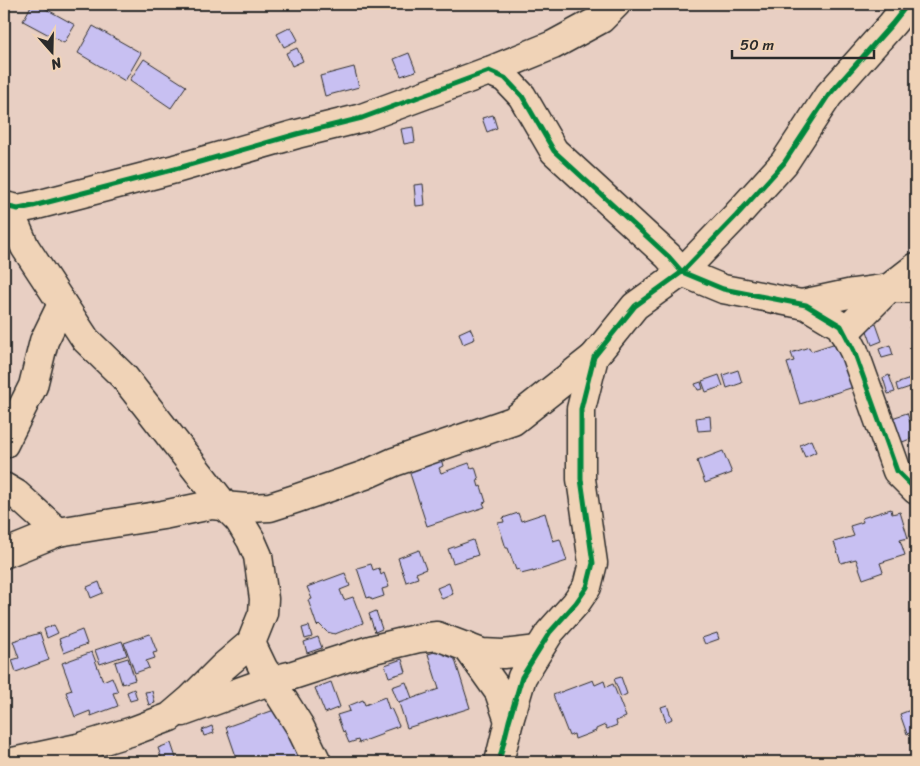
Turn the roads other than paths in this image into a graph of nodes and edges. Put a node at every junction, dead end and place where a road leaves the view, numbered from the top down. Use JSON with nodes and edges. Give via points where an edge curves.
{"nodes":[{"id":1,"x":616,"y":4,"type":"edge"},
{"id":2,"x":908,"y":4,"type":"edge"},
{"id":3,"x":489,"y":71,"type":"junction"},
{"id":4,"x":4,"y":206,"type":"edge"},
{"id":5,"x":916,"y":267,"type":"edge"},
{"id":6,"x":682,"y":272,"type":"junction"},
{"id":7,"x":889,"y":288,"type":"junction"},
{"id":8,"x":916,"y":288,"type":"edge"},
{"id":9,"x":62,"y":304,"type":"junction"},
{"id":10,"x":802,"y":304,"type":"junction"},
{"id":11,"x":844,"y":332,"type":"junction"},
{"id":12,"x":594,"y":357,"type":"junction"},
{"id":13,"x":4,"y":444,"type":"edge"},
{"id":14,"x":913,"y":484,"type":"edge"},
{"id":15,"x":4,"y":487,"type":"edge"},
{"id":16,"x":224,"y":505,"type":"junction"},
{"id":17,"x":58,"y":532,"type":"junction"},
{"id":18,"x":4,"y":554,"type":"edge"},
{"id":19,"x":251,"y":643,"type":"junction"},
{"id":20,"x":467,"y":648,"type":"junction"},
{"id":21,"x":538,"y":650,"type":"junction"},
{"id":22,"x":272,"y":680,"type":"junction"},
{"id":23,"x":170,"y":717,"type":"junction"},
{"id":24,"x":510,"y":721,"type":"junction"},
{"id":25,"x":13,"y":762,"type":"edge"},
{"id":26,"x":317,"y":762,"type":"edge"},
{"id":27,"x":499,"y":762,"type":"edge"}],
"edges":[{"from":1,"to":3,"type":"street","via":[[601,19],[553,45]]},
{"from":2,"to":6,"type":"street","via":[[828,96],[784,163]]},
{"from":3,"to":4,"type":"street","via":[[362,118],[33,206],[18,209]]},
{"from":3,"to":6,"type":"street","via":[[505,78],[522,96],[554,151]]},
{"from":4,"to":9,"type":"street","via":[[25,247]]},
{"from":5,"to":7,"type":"street"},
{"from":6,"to":10,"type":"street","via":[[723,290]]},
{"from":6,"to":12,"type":"street","via":[[636,306]]},
{"from":7,"to":8,"type":"street"},
{"from":7,"to":10,"type":"street"},
{"from":7,"to":11,"type":"street"},
{"from":9,"to":13,"type":"street","via":[[44,341],[33,386]]},
{"from":9,"to":16,"type":"street","via":[[86,340],[124,377]]},
{"from":10,"to":11,"type":"street","via":[[840,326]]},
{"from":11,"to":14,"type":"street","via":[[854,351],[897,471]]},
{"from":12,"to":16,"type":"street","via":[[513,421],[270,506]]},
{"from":12,"to":21,"type":"street","via":[[581,409],[581,479],[593,563],[587,586]]},
{"from":15,"to":17,"type":"street"},
{"from":16,"to":17,"type":"street"},
{"from":16,"to":19,"type":"street","via":[[239,520],[258,556],[263,612]]},
{"from":17,"to":18,"type":"street"},
{"from":19,"to":22,"type":"street"},
{"from":19,"to":23,"type":"street"},
{"from":20,"to":21,"type":"street","via":[[503,654]]},
{"from":20,"to":22,"type":"street","via":[[437,636],[419,638]]},
{"from":20,"to":24,"type":"street","via":[[499,692]]},
{"from":21,"to":24,"type":"street","via":[[522,677]]},
{"from":22,"to":23,"type":"street"},
{"from":22,"to":26,"type":"street"},
{"from":23,"to":25,"type":"street","via":[[78,748]]},
{"from":24,"to":27,"type":"street"}]}
